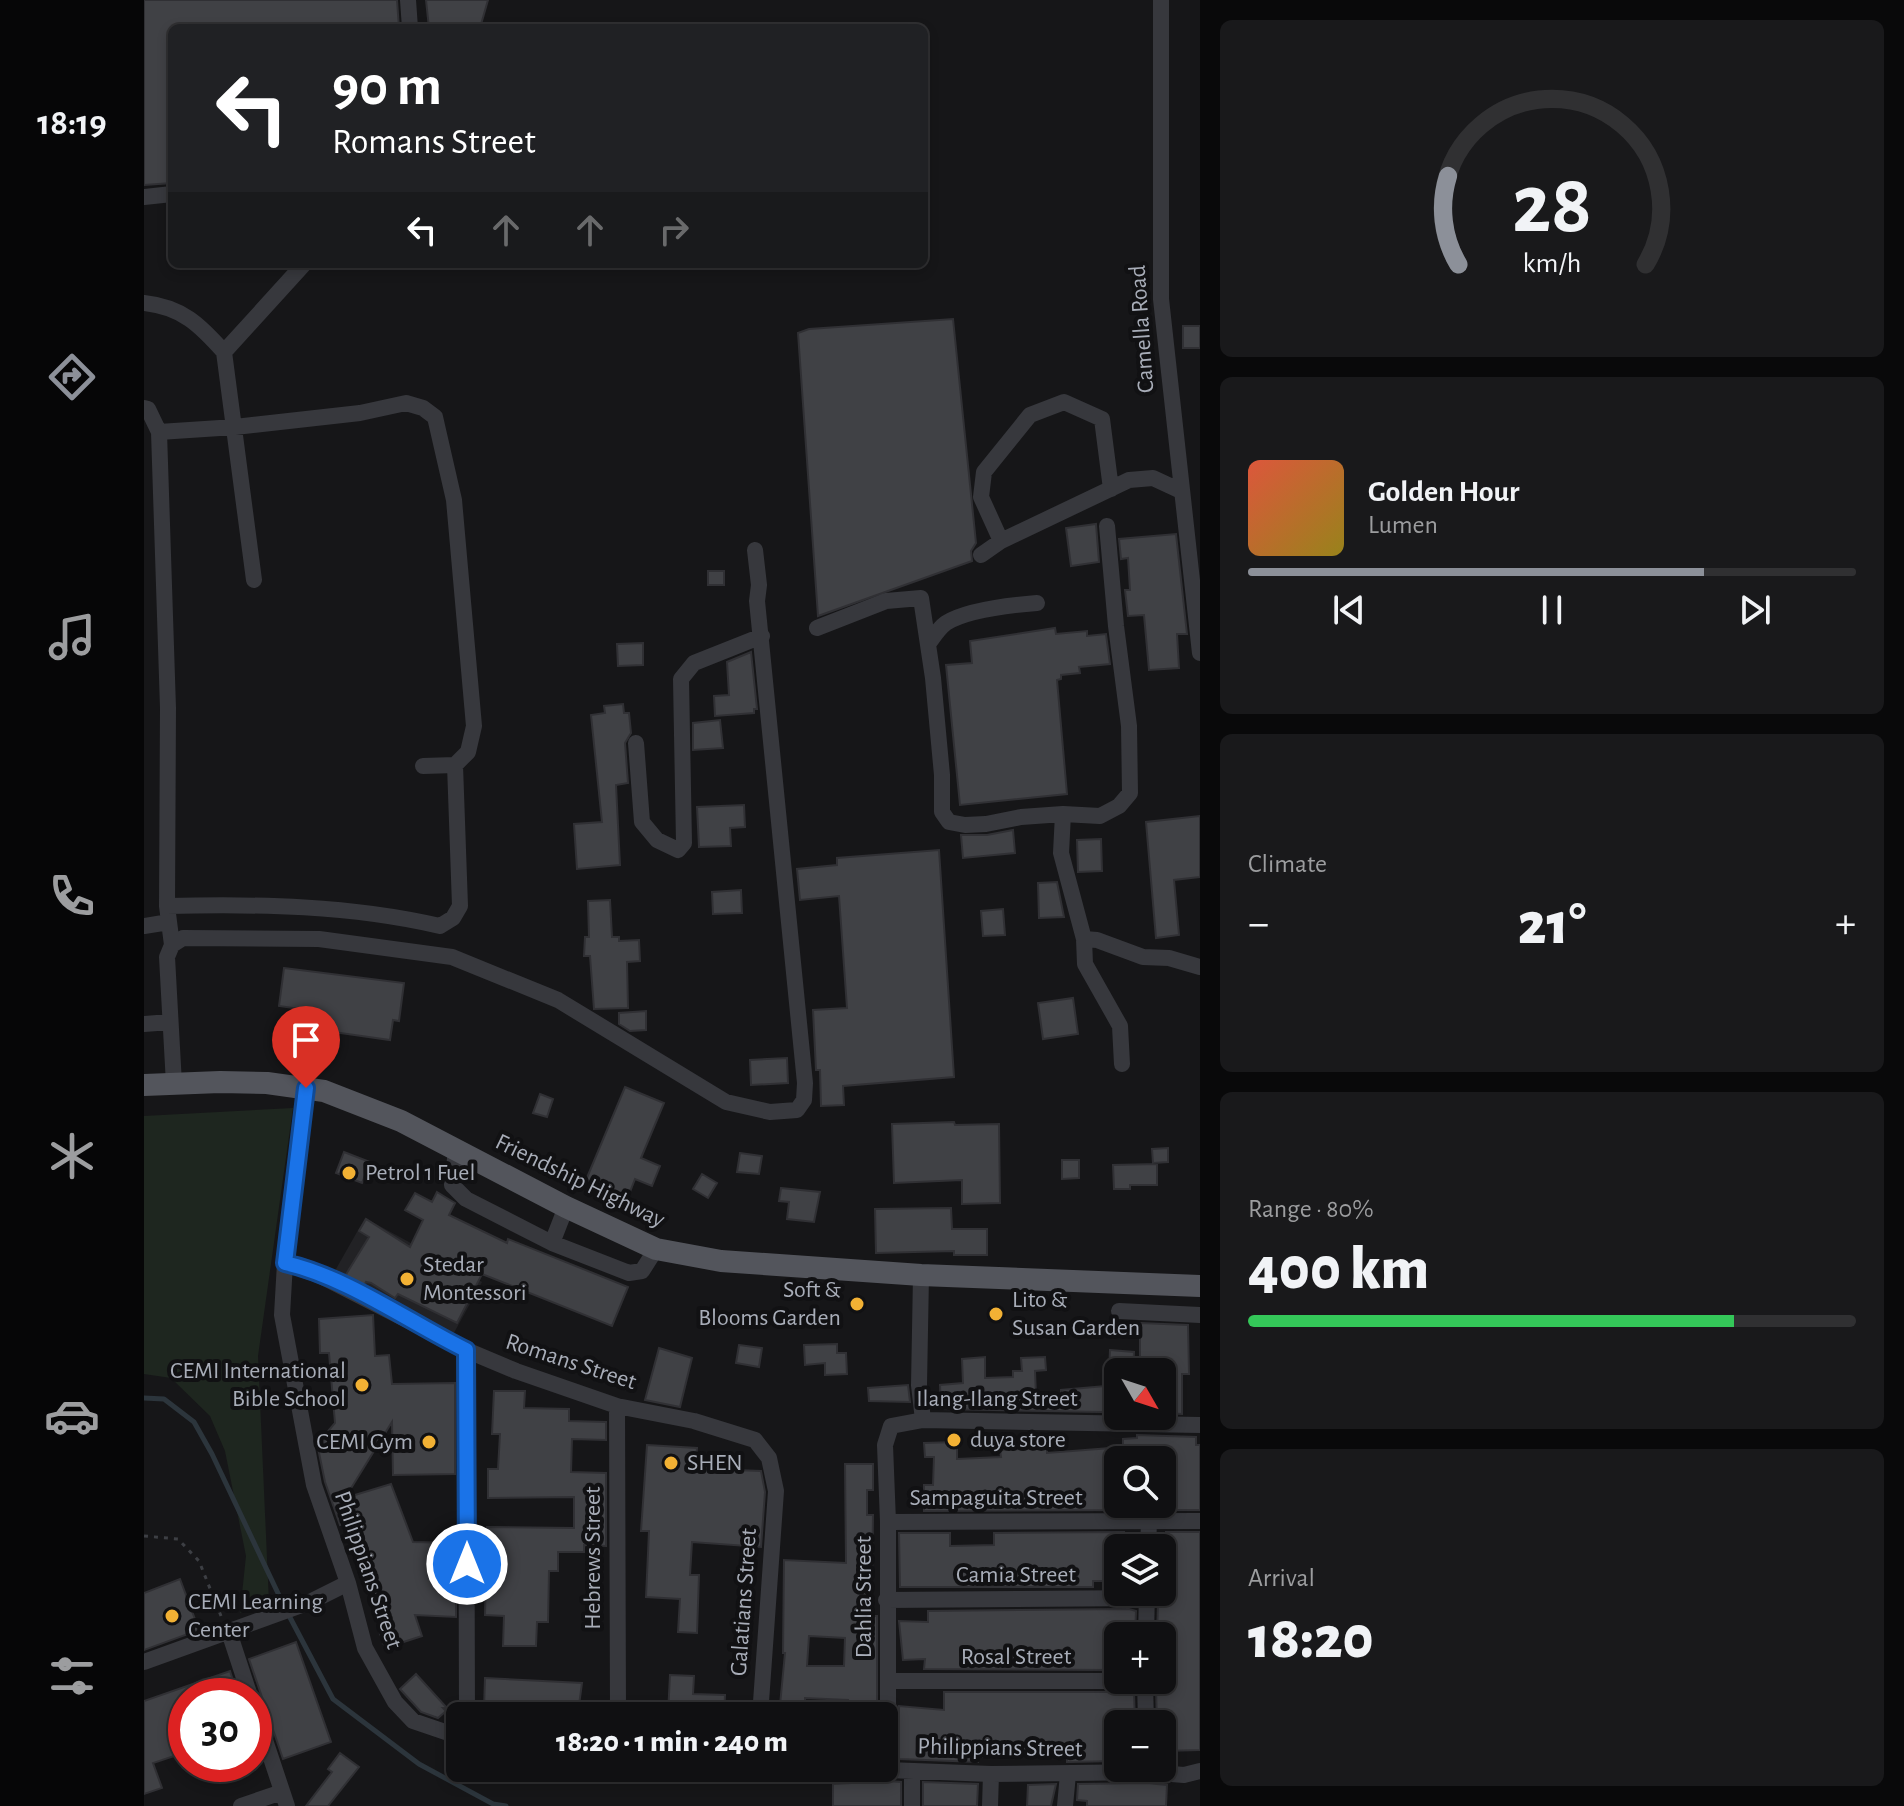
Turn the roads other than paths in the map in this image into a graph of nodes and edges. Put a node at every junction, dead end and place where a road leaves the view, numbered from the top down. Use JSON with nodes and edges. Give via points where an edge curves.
{"nodes":[{"id":1,"x":408,"y":0,"type":"edge"},
{"id":2,"x":1161,"y":0,"type":"edge"},
{"id":3,"x":410,"y":24,"type":"edge"},
{"id":4,"x":168,"y":194,"type":"edge"},
{"id":5,"x":144,"y":197,"type":"edge"},
{"id":6,"x":300,"y":268,"type":"edge"},
{"id":7,"x":144,"y":303,"type":"edge"},
{"id":8,"x":224,"y":352,"type":"junction"},
{"id":9,"x":144,"y":408,"type":"edge"},
{"id":10,"x":235,"y":427,"type":"junction"},
{"id":11,"x":159,"y":432,"type":"junction"},
{"id":12,"x":1111,"y":489,"type":"junction"},
{"id":13,"x":1181,"y":491,"type":"junction"},
{"id":14,"x":1107,"y":526,"type":"dead end"},
{"id":15,"x":1001,"y":541,"type":"junction"},
{"id":16,"x":755,"y":550,"type":"dead end"},
{"id":17,"x":981,"y":555,"type":"dead end"},
{"id":18,"x":254,"y":580,"type":"dead end"},
{"id":19,"x":1037,"y":603,"type":"dead end"},
{"id":20,"x":817,"y":628,"type":"dead end"},
{"id":21,"x":762,"y":636,"type":"junction"},
{"id":22,"x":929,"y":643,"type":"junction"},
{"id":23,"x":1200,"y":653,"type":"edge"},
{"id":24,"x":636,"y":743,"type":"dead end"},
{"id":25,"x":455,"y":765,"type":"junction"},
{"id":26,"x":423,"y":766,"type":"dead end"},
{"id":27,"x":1063,"y":814,"type":"junction"},
{"id":28,"x":168,"y":914,"type":"junction"},
{"id":29,"x":144,"y":926,"type":"edge"},
{"id":30,"x":1084,"y":939,"type":"junction"},
{"id":31,"x":172,"y":945,"type":"junction"},
{"id":32,"x":1200,"y":967,"type":"edge"},
{"id":33,"x":170,"y":1022,"type":"junction"},
{"id":34,"x":144,"y":1024,"type":"edge"},
{"id":35,"x":1122,"y":1064,"type":"dead end"},
{"id":36,"x":174,"y":1084,"type":"junction"},
{"id":37,"x":144,"y":1085,"type":"edge"},
{"id":38,"x":306,"y":1088,"type":"junction"},
{"id":39,"x":456,"y":1150,"type":"junction"},
{"id":40,"x":566,"y":1207,"type":"junction"},
{"id":41,"x":552,"y":1243,"type":"junction"},
{"id":42,"x":656,"y":1249,"type":"junction"},
{"id":43,"x":285,"y":1263,"type":"junction"},
{"id":44,"x":921,"y":1275,"type":"junction"},
{"id":45,"x":1200,"y":1286,"type":"edge"},
{"id":46,"x":1119,"y":1311,"type":"dead end"},
{"id":47,"x":1200,"y":1315,"type":"edge"},
{"id":48,"x":466,"y":1350,"type":"junction"},
{"id":49,"x":617,"y":1406,"type":"junction"},
{"id":50,"x":923,"y":1420,"type":"junction"},
{"id":51,"x":1200,"y":1425,"type":"edge"},
{"id":52,"x":891,"y":1426,"type":"joint"},
{"id":53,"x":776,"y":1491,"type":"joint"},
{"id":54,"x":1200,"y":1521,"type":"edge"},
{"id":55,"x":888,"y":1522,"type":"junction"},
{"id":56,"x":1149,"y":1522,"type":"junction"},
{"id":57,"x":1149,"y":1534,"type":"edge"},
{"id":58,"x":348,"y":1583,"type":"junction"},
{"id":59,"x":1104,"y":1596,"type":"edge"},
{"id":60,"x":886,"y":1600,"type":"junction"},
{"id":61,"x":229,"y":1632,"type":"junction"},
{"id":62,"x":144,"y":1662,"type":"edge"},
{"id":63,"x":244,"y":1678,"type":"edge"},
{"id":64,"x":888,"y":1681,"type":"junction"},
{"id":65,"x":1104,"y":1681,"type":"edge"},
{"id":66,"x":467,"y":1702,"type":"edge"},
{"id":67,"x":618,"y":1702,"type":"edge"},
{"id":68,"x":761,"y":1702,"type":"edge"},
{"id":69,"x":888,"y":1702,"type":"edge"},
{"id":70,"x":446,"y":1732,"type":"edge"},
{"id":71,"x":272,"y":1760,"type":"edge"},
{"id":72,"x":898,"y":1770,"type":"edge"},
{"id":73,"x":912,"y":1771,"type":"junction"},
{"id":74,"x":1200,"y":1771,"type":"edge"},
{"id":75,"x":1104,"y":1772,"type":"edge"},
{"id":76,"x":991,"y":1774,"type":"junction"},
{"id":77,"x":1068,"y":1774,"type":"junction"},
{"id":78,"x":1176,"y":1774,"type":"edge"},
{"id":79,"x":285,"y":1799,"type":"edge"},
{"id":80,"x":241,"y":1806,"type":"edge"},
{"id":81,"x":912,"y":1806,"type":"edge"},
{"id":82,"x":990,"y":1806,"type":"edge"},
{"id":83,"x":1065,"y":1806,"type":"edge"}],
"edges":[{"from":1,"to":3,"type":"street"},
{"from":2,"to":13,"type":"street","name":"Camella Road","via":[[1161,299]]},
{"from":4,"to":5,"type":"street"},
{"from":6,"to":8,"type":"street"},
{"from":7,"to":8,"type":"street","via":[[165,305],[199,324]]},
{"from":8,"to":10,"type":"street"},
{"from":9,"to":11,"type":"street"},
{"from":10,"to":11,"type":"street"},
{"from":10,"to":18,"type":"street"},
{"from":10,"to":25,"type":"street","via":[[406,403],[435,417],[454,500],[474,726],[468,752]]},
{"from":11,"to":28,"type":"street"},
{"from":12,"to":13,"type":"street","via":[[1129,480],[1153,478]]},
{"from":12,"to":15,"type":"street"},
{"from":12,"to":15,"type":"street","via":[[1102,419],[1064,402],[1030,415],[984,472],[981,497]]},
{"from":13,"to":23,"type":"street","name":"Camella Road"},
{"from":14,"to":27,"type":"street","via":[[1129,726],[1130,793],[1100,816]]},
{"from":15,"to":17,"type":"street"},
{"from":16,"to":21,"type":"street"},
{"from":19,"to":22,"type":"street","via":[[954,619]]},
{"from":20,"to":22,"type":"street","via":[[886,601],[921,598]]},
{"from":21,"to":24,"type":"street","via":[[694,663],[681,679],[684,843],[678,850],[657,840],[642,822]]},
{"from":21,"to":31,"type":"street","via":[[805,1083],[797,1110],[770,1112],[726,1102],[558,1000],[452,957],[280,937],[183,938]]},
{"from":22,"to":27,"type":"street","via":[[942,812],[949,822],[986,824]]},
{"from":25,"to":26,"type":"street"},
{"from":25,"to":28,"type":"street","via":[[460,906],[440,926],[320,906],[264,904]]},
{"from":27,"to":30,"type":"street","via":[[1061,853]]},
{"from":28,"to":29,"type":"street"},
{"from":28,"to":31,"type":"street"},
{"from":30,"to":32,"type":"street"},
{"from":30,"to":35,"type":"street","via":[[1085,964],[1120,1026]]},
{"from":31,"to":33,"type":"street","via":[[167,957]]},
{"from":33,"to":34,"type":"street"},
{"from":33,"to":36,"type":"street"},
{"from":36,"to":37,"type":"main road","name":"Friendship Highway"},
{"from":36,"to":38,"type":"main road","name":"Friendship Highway"},
{"from":38,"to":39,"type":"main road","name":"Friendship Highway","via":[[401,1121]]},
{"from":38,"to":43,"type":"street","name":"Philippians Street"},
{"from":39,"to":40,"type":"main road","name":"Friendship Highway"},
{"from":39,"to":41,"type":"street","via":[[452,1185],[466,1199]]},
{"from":40,"to":41,"type":"street"},
{"from":40,"to":42,"type":"main road","name":"Friendship Highway"},
{"from":41,"to":42,"type":"street","via":[[629,1273],[642,1271]]},
{"from":42,"to":44,"type":"main road","name":"Friendship Highway","via":[[721,1261]]},
{"from":43,"to":48,"type":"street","name":"Romans Street","via":[[365,1296]]},
{"from":43,"to":58,"type":"street","name":"Philippians Street","via":[[282,1315],[314,1485]]},
{"from":44,"to":45,"type":"main road","name":"Friendship Highway"},
{"from":44,"to":50,"type":"street"},
{"from":46,"to":47,"type":"street"},
{"from":48,"to":49,"type":"street","name":"Romans Street"},
{"from":48,"to":66,"type":"street"},
{"from":49,"to":53,"type":"street","name":"Romans Street","via":[[755,1440],[769,1458]]},
{"from":49,"to":67,"type":"street","name":"Hebrews Street"},
{"from":50,"to":51,"type":"street","name":"Ilang-Ilang Street"},
{"from":50,"to":52,"type":"street","name":"Ilang-Ilang Street"},
{"from":52,"to":55,"type":"street","name":"Dahlia Street","via":[[885,1445]]},
{"from":53,"to":68,"type":"street","name":"Galatians Street"},
{"from":54,"to":56,"type":"street","name":"Sampaguita Street"},
{"from":55,"to":56,"type":"street","name":"Sampaguita Street"},
{"from":55,"to":60,"type":"street","name":"Dahlia Street"},
{"from":56,"to":57,"type":"street"},
{"from":58,"to":61,"type":"street"},
{"from":58,"to":70,"type":"street","name":"Philippians Street","via":[[365,1648],[395,1702],[413,1721]]},
{"from":59,"to":60,"type":"street","name":"Camia Street"},
{"from":60,"to":64,"type":"street","name":"Dahlia Street"},
{"from":61,"to":62,"type":"street"},
{"from":61,"to":63,"type":"street"},
{"from":64,"to":65,"type":"street","name":"Rosal Street"},
{"from":64,"to":69,"type":"street","name":"Dahlia Street"},
{"from":71,"to":79,"type":"street"},
{"from":72,"to":73,"type":"street","name":"Philippians Street"},
{"from":73,"to":76,"type":"street","name":"Philippians Street"},
{"from":73,"to":81,"type":"street"},
{"from":74,"to":78,"type":"street","name":"Philippians Street"},
{"from":75,"to":77,"type":"street","name":"Philippians Street"},
{"from":76,"to":77,"type":"street","name":"Philippians Street"},
{"from":76,"to":82,"type":"street"},
{"from":77,"to":83,"type":"street"},
{"from":79,"to":80,"type":"street"}]}
